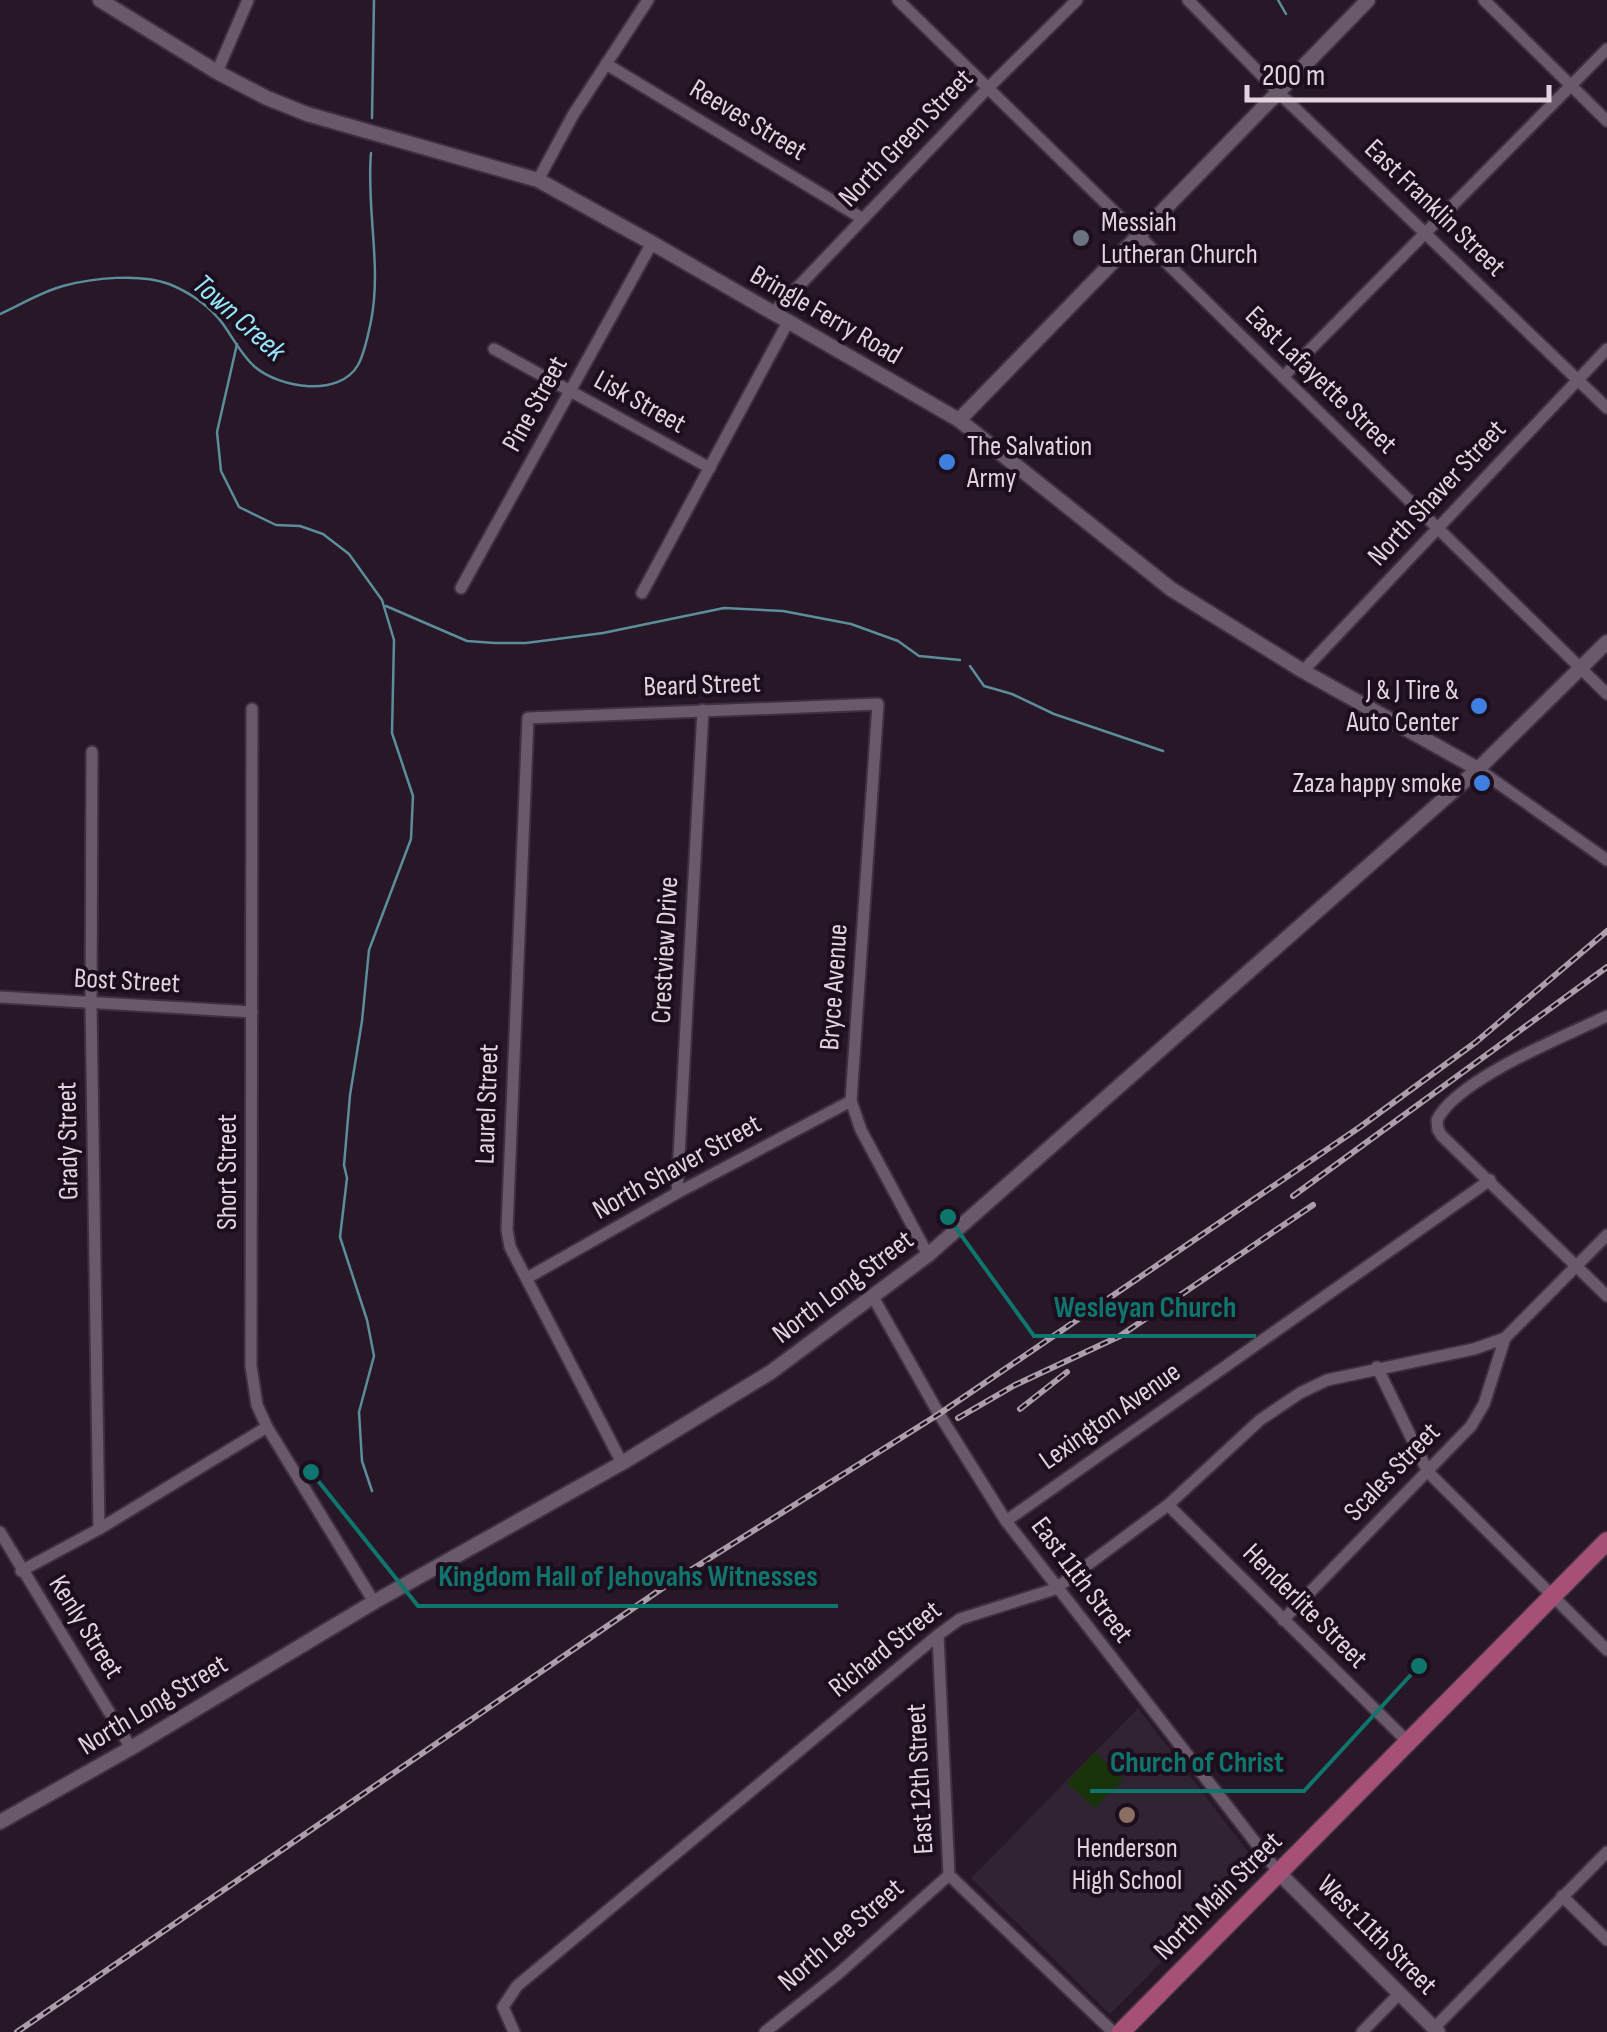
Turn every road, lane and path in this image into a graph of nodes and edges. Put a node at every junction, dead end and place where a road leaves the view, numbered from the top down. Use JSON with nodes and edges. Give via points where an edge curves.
{"nodes":[{"id":1,"x":100,"y":0,"type":"edge"},
{"id":2,"x":248,"y":0,"type":"edge"},
{"id":3,"x":648,"y":0,"type":"edge"},
{"id":4,"x":898,"y":0,"type":"edge"},
{"id":5,"x":1078,"y":0,"type":"edge"},
{"id":6,"x":1188,"y":0,"type":"edge"},
{"id":7,"x":1368,"y":0,"type":"edge"},
{"id":8,"x":1484,"y":0,"type":"edge"},
{"id":9,"x":1607,"y":49,"type":"edge"},
{"id":10,"x":606,"y":64,"type":"junction"},
{"id":11,"x":218,"y":72,"type":"junction"},
{"id":12,"x":1572,"y":85,"type":"junction"},
{"id":13,"x":988,"y":88,"type":"junction"},
{"id":14,"x":1278,"y":92,"type":"junction"},
{"id":15,"x":1607,"y":120,"type":"edge"},
{"id":16,"x":538,"y":180,"type":"junction"},
{"id":17,"x":864,"y":218,"type":"junction"},
{"id":18,"x":1426,"y":233,"type":"junction"},
{"id":19,"x":1139,"y":236,"type":"junction"},
{"id":20,"x":652,"y":243,"type":"junction"},
{"id":21,"x":773,"y":313,"type":"junction"},
{"id":22,"x":788,"y":322,"type":"junction"},
{"id":23,"x":494,"y":349,"type":"dead end"},
{"id":24,"x":1607,"y":349,"type":"edge"},
{"id":25,"x":1283,"y":377,"type":"junction"},
{"id":26,"x":1577,"y":380,"type":"junction"},
{"id":27,"x":570,"y":392,"type":"junction"},
{"id":28,"x":1607,"y":408,"type":"edge"},
{"id":29,"x":959,"y":420,"type":"junction"},
{"id":30,"x":710,"y":468,"type":"junction"},
{"id":31,"x":1438,"y":529,"type":"junction"},
{"id":32,"x":460,"y":588,"type":"dead end"},
{"id":33,"x":642,"y":593,"type":"dead end"},
{"id":34,"x":1607,"y":642,"type":"edge"},
{"id":35,"x":1581,"y":669,"type":"junction"},
{"id":36,"x":1304,"y":672,"type":"junction"},
{"id":37,"x":1607,"y":694,"type":"edge"},
{"id":38,"x":878,"y":704,"type":"joint"},
{"id":39,"x":252,"y":709,"type":"dead end"},
{"id":40,"x":704,"y":710,"type":"junction"},
{"id":41,"x":528,"y":718,"type":"joint"},
{"id":42,"x":92,"y":752,"type":"dead end"},
{"id":43,"x":1478,"y":769,"type":"junction"},
{"id":44,"x":1607,"y":860,"type":"edge"},
{"id":45,"x":0,"y":997,"type":"edge"},
{"id":46,"x":91,"y":1005,"type":"junction"},
{"id":47,"x":252,"y":1012,"type":"junction"},
{"id":48,"x":1607,"y":1016,"type":"edge"},
{"id":49,"x":851,"y":1102,"type":"junction"},
{"id":50,"x":1490,"y":1180,"type":"junction"},
{"id":51,"x":677,"y":1194,"type":"junction"},
{"id":52,"x":1607,"y":1235,"type":"edge"},
{"id":53,"x":928,"y":1255,"type":"junction"},
{"id":54,"x":1576,"y":1266,"type":"junction"},
{"id":55,"x":527,"y":1278,"type":"junction"},
{"id":56,"x":1607,"y":1296,"type":"edge"},
{"id":57,"x":873,"y":1297,"type":"junction"},
{"id":58,"x":1505,"y":1338,"type":"junction"},
{"id":59,"x":1377,"y":1367,"type":"junction"},
{"id":60,"x":267,"y":1427,"type":"junction"},
{"id":61,"x":622,"y":1464,"type":"junction"},
{"id":62,"x":1428,"y":1472,"type":"junction"},
{"id":63,"x":1168,"y":1505,"type":"junction"},
{"id":64,"x":1006,"y":1521,"type":"junction"},
{"id":65,"x":99,"y":1530,"type":"junction"},
{"id":66,"x":0,"y":1532,"type":"edge"},
{"id":67,"x":1607,"y":1541,"type":"edge"},
{"id":68,"x":22,"y":1571,"type":"junction"},
{"id":69,"x":1055,"y":1588,"type":"junction"},
{"id":70,"x":1552,"y":1597,"type":"junction"},
{"id":71,"x":374,"y":1602,"type":"junction"},
{"id":72,"x":1283,"y":1620,"type":"junction"},
{"id":73,"x":938,"y":1635,"type":"junction"},
{"id":74,"x":1607,"y":1650,"type":"edge"},
{"id":75,"x":1408,"y":1742,"type":"junction"},
{"id":76,"x":132,"y":1748,"type":"junction"},
{"id":77,"x":0,"y":1822,"type":"edge"},
{"id":78,"x":1607,"y":1852,"type":"edge"},
{"id":79,"x":950,"y":1874,"type":"junction"},
{"id":80,"x":1280,"y":1874,"type":"junction"},
{"id":81,"x":1562,"y":1896,"type":"junction"},
{"id":82,"x":1607,"y":1940,"type":"edge"},
{"id":83,"x":1400,"y":1994,"type":"junction"},
{"id":84,"x":1436,"y":2030,"type":"edge"},
{"id":85,"x":514,"y":2032,"type":"edge"},
{"id":86,"x":764,"y":2032,"type":"edge"},
{"id":87,"x":1117,"y":2032,"type":"edge"},
{"id":88,"x":1362,"y":2032,"type":"edge"}],
"edges":[{"from":1,"to":11,"type":"street","name":"Bringle Ferry Road"},
{"from":2,"to":11,"type":"street"},
{"from":3,"to":10,"type":"street"},
{"from":4,"to":13,"type":"street","name":"East Lafayette Street"},
{"from":5,"to":13,"type":"street","name":"North Green Street"},
{"from":6,"to":14,"type":"street","name":"East Franklin Street"},
{"from":7,"to":14,"type":"street"},
{"from":8,"to":12,"type":"street"},
{"from":9,"to":12,"type":"street"},
{"from":10,"to":16,"type":"street"},
{"from":10,"to":17,"type":"street","name":"Reeves Street"},
{"from":11,"to":16,"type":"street","name":"Bringle Ferry Road","via":[[307,114]]},
{"from":12,"to":15,"type":"street"},
{"from":12,"to":18,"type":"street"},
{"from":13,"to":17,"type":"street","name":"North Green Street"},
{"from":13,"to":19,"type":"street","name":"East Lafayette Street"},
{"from":14,"to":18,"type":"street","name":"East Franklin Street"},
{"from":14,"to":19,"type":"street"},
{"from":16,"to":20,"type":"street","name":"Bringle Ferry Road"},
{"from":17,"to":21,"type":"street","name":"North Green Street"},
{"from":18,"to":25,"type":"street"},
{"from":18,"to":26,"type":"street","name":"East Franklin Street"},
{"from":19,"to":25,"type":"street","name":"East Lafayette Street"},
{"from":19,"to":29,"type":"street"},
{"from":20,"to":21,"type":"street","name":"Bringle Ferry Road"},
{"from":20,"to":27,"type":"street","name":"Pine Street"},
{"from":21,"to":22,"type":"street","name":"Bringle Ferry Road"},
{"from":22,"to":29,"type":"street","name":"Bringle Ferry Road"},
{"from":22,"to":30,"type":"street"},
{"from":23,"to":27,"type":"street","name":"Lisk Street"},
{"from":24,"to":26,"type":"street","name":"North Shaver Street"},
{"from":25,"to":31,"type":"street","name":"East Lafayette Street"},
{"from":26,"to":28,"type":"street","name":"East Franklin Street"},
{"from":26,"to":31,"type":"street","name":"North Shaver Street"},
{"from":27,"to":30,"type":"street","name":"Lisk Street"},
{"from":27,"to":32,"type":"street","name":"Pine Street"},
{"from":29,"to":36,"type":"street","name":"Bringle Ferry Road","via":[[1172,589]]},
{"from":30,"to":33,"type":"street"},
{"from":31,"to":35,"type":"street","name":"East Lafayette Street"},
{"from":31,"to":36,"type":"street","name":"North Shaver Street"},
{"from":34,"to":35,"type":"street","name":"North Long Street"},
{"from":35,"to":37,"type":"street","name":"East Lafayette Street"},
{"from":35,"to":43,"type":"street","name":"North Long Street"},
{"from":36,"to":43,"type":"street","name":"Bringle Ferry Road"},
{"from":38,"to":40,"type":"street","name":"Beard Street"},
{"from":38,"to":49,"type":"street","name":"Bryce Avenue"},
{"from":39,"to":47,"type":"street","name":"Short Street"},
{"from":40,"to":41,"type":"street","name":"Beard Street"},
{"from":40,"to":51,"type":"street","name":"Crestview Drive"},
{"from":41,"to":55,"type":"street","name":"Laurel Street","via":[[507,1230]]},
{"from":42,"to":46,"type":"street","name":"Grady Street"},
{"from":43,"to":44,"type":"street"},
{"from":43,"to":53,"type":"street","name":"North Long Street"},
{"from":45,"to":46,"type":"street","name":"Bost Street"},
{"from":46,"to":47,"type":"street","name":"Bost Street"},
{"from":46,"to":65,"type":"street","name":"Grady Street"},
{"from":47,"to":60,"type":"street","name":"Short Street","via":[[252,1366]]},
{"from":48,"to":50,"type":"street","via":[[1486,1078],[1438,1120],[1442,1136]]},
{"from":49,"to":51,"type":"street","name":"North Shaver Street"},
{"from":49,"to":53,"type":"street","name":"Bryce Avenue"},
{"from":50,"to":54,"type":"street"},
{"from":50,"to":64,"type":"street","name":"Lexington Avenue"},
{"from":51,"to":55,"type":"street","name":"North Shaver Street"},
{"from":52,"to":54,"type":"street"},
{"from":53,"to":57,"type":"street","name":"North Long Street"},
{"from":54,"to":56,"type":"street"},
{"from":54,"to":58,"type":"street"},
{"from":55,"to":61,"type":"street","name":"Laurel Street"},
{"from":57,"to":61,"type":"street","name":"North Long Street","via":[[771,1372]]},
{"from":57,"to":64,"type":"street","name":"East 11th Street"},
{"from":58,"to":59,"type":"street","name":"Richard Street"},
{"from":58,"to":62,"type":"street","name":"Scales Street","via":[[1484,1404]]},
{"from":59,"to":62,"type":"street"},
{"from":59,"to":63,"type":"street","name":"Richard Street","via":[[1327,1380],[1274,1408]]},
{"from":60,"to":65,"type":"street"},
{"from":60,"to":71,"type":"street","name":"Short Street"},
{"from":61,"to":71,"type":"street","name":"North Long Street"},
{"from":62,"to":70,"type":"street"},
{"from":62,"to":72,"type":"street","name":"Scales Street"},
{"from":63,"to":69,"type":"street","name":"Richard Street"},
{"from":63,"to":72,"type":"street","name":"Henderlite Street"},
{"from":64,"to":69,"type":"street","name":"East 11th Street"},
{"from":65,"to":68,"type":"street"},
{"from":66,"to":68,"type":"street","name":"Kenly Street"},
{"from":67,"to":70,"type":"main road","name":"North Main Street"},
{"from":68,"to":76,"type":"street","name":"Kenly Street"},
{"from":69,"to":73,"type":"street","name":"Richard Street","via":[[960,1619]]},
{"from":69,"to":80,"type":"street","name":"East 11th Street"},
{"from":70,"to":74,"type":"street"},
{"from":70,"to":75,"type":"main road","name":"North Main Street"},
{"from":71,"to":76,"type":"street","name":"North Long Street"},
{"from":72,"to":75,"type":"street","name":"Henderlite Street"},
{"from":73,"to":79,"type":"street","name":"East 12th Street"},
{"from":73,"to":85,"type":"street","name":"Richard Street","via":[[517,1986],[503,2008]]},
{"from":75,"to":80,"type":"main road","name":"North Main Street"},
{"from":76,"to":77,"type":"street","name":"North Long Street"},
{"from":78,"to":81,"type":"street"},
{"from":79,"to":86,"type":"street","name":"North Lee Street"},
{"from":79,"to":87,"type":"street","name":"East 12th Street"},
{"from":80,"to":83,"type":"street","name":"West 11th Street"},
{"from":80,"to":87,"type":"main road","name":"North Main Street"},
{"from":81,"to":82,"type":"street"},
{"from":81,"to":84,"type":"street"},
{"from":83,"to":84,"type":"street","name":"West 11th Street"},
{"from":83,"to":88,"type":"street"}]}
